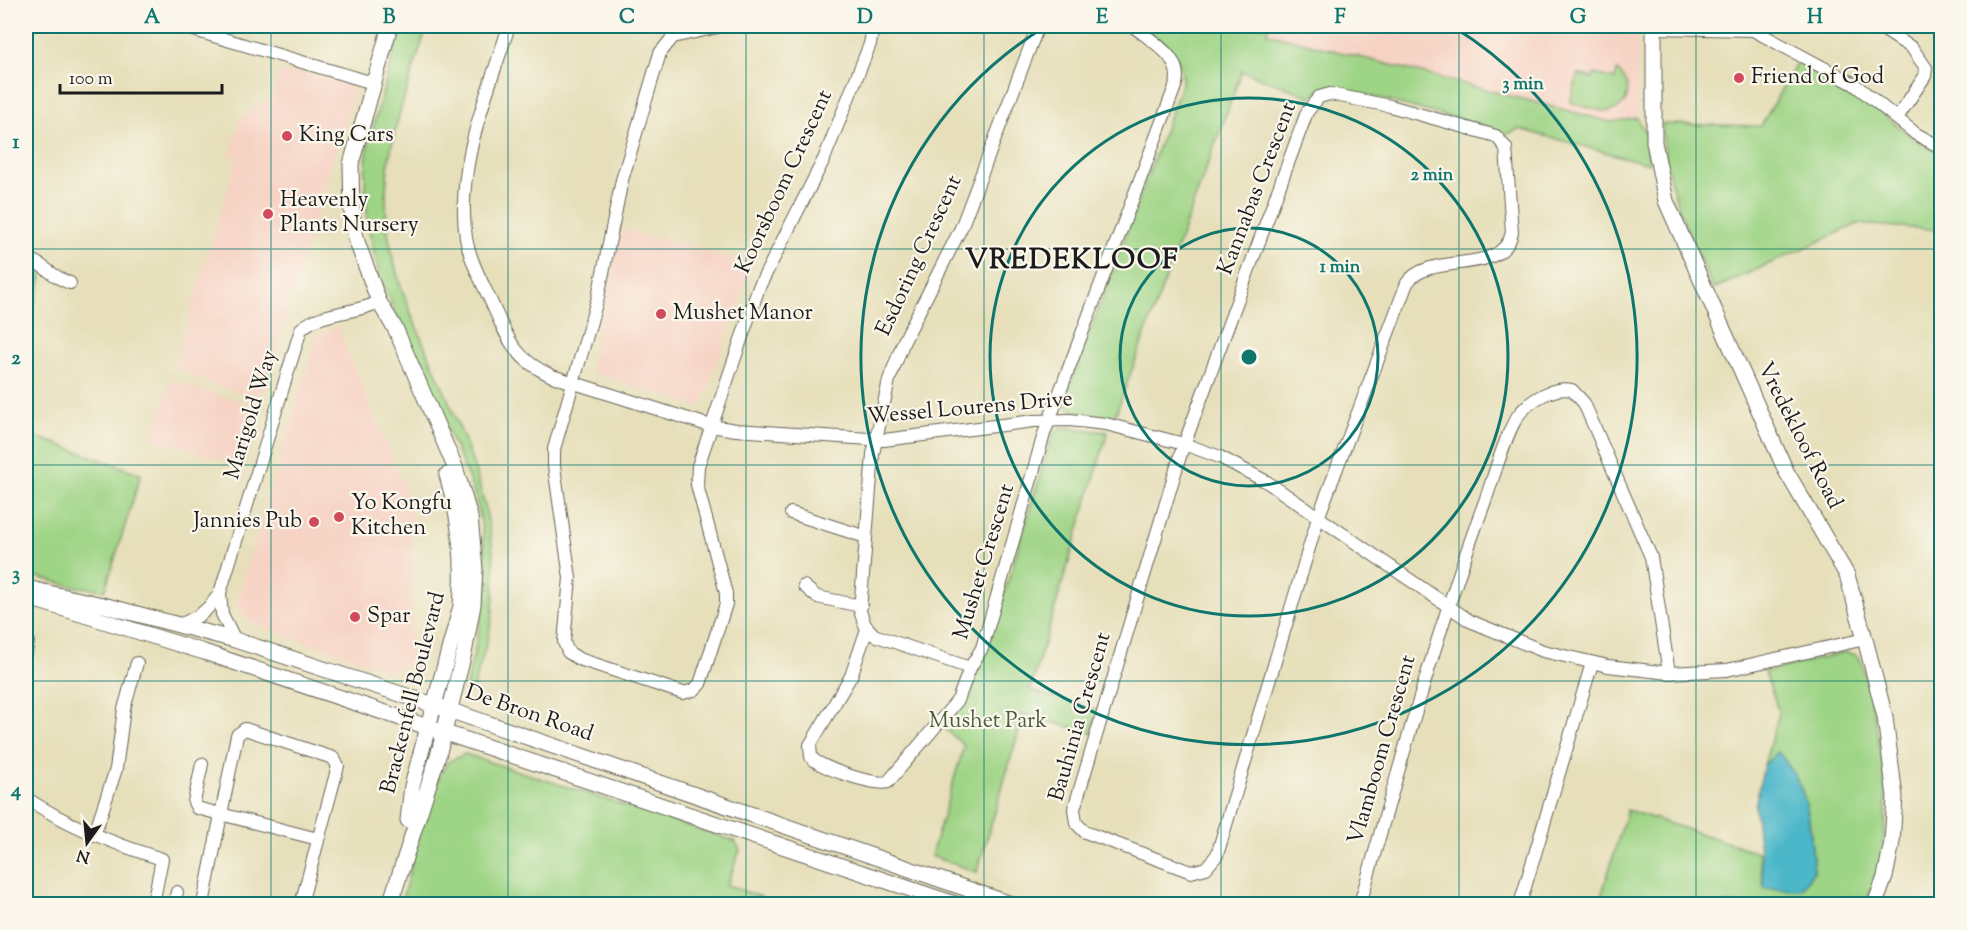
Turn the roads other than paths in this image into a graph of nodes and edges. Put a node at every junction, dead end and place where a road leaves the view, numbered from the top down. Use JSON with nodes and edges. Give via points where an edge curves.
{"nodes":[{"id":1,"x":184,"y":26,"type":"edge"},
{"id":2,"x":390,"y":26,"type":"edge"},
{"id":3,"x":509,"y":26,"type":"edge"},
{"id":4,"x":722,"y":26,"type":"edge"},
{"id":5,"x":870,"y":26,"type":"edge"},
{"id":6,"x":1038,"y":26,"type":"edge"},
{"id":7,"x":1133,"y":26,"type":"edge"},
{"id":8,"x":1878,"y":26,"type":"edge"},
{"id":9,"x":1654,"y":27,"type":"edge"},
{"id":10,"x":373,"y":83,"type":"junction"},
{"id":11,"x":1897,"y":118,"type":"junction"},
{"id":12,"x":1941,"y":148,"type":"edge"},
{"id":13,"x":26,"y":258,"type":"edge"},
{"id":14,"x":70,"y":283,"type":"dead end"},
{"id":15,"x":379,"y":302,"type":"junction"},
{"id":16,"x":573,"y":384,"type":"junction"},
{"id":17,"x":1051,"y":420,"type":"junction"},
{"id":18,"x":711,"y":426,"type":"junction"},
{"id":19,"x":876,"y":440,"type":"junction"},
{"id":20,"x":1184,"y":444,"type":"junction"},
{"id":21,"x":791,"y":513,"type":"dead end"},
{"id":22,"x":1318,"y":518,"type":"junction"},
{"id":23,"x":866,"y":537,"type":"junction"},
{"id":24,"x":804,"y":586,"type":"dead end"},
{"id":25,"x":26,"y":588,"type":"edge"},
{"id":26,"x":220,"y":593,"type":"junction"},
{"id":27,"x":26,"y":597,"type":"edge"},
{"id":28,"x":861,"y":606,"type":"junction"},
{"id":29,"x":1447,"y":607,"type":"junction"},
{"id":30,"x":181,"y":624,"type":"junction"},
{"id":31,"x":867,"y":629,"type":"junction"},
{"id":32,"x":26,"y":637,"type":"edge"},
{"id":33,"x":1865,"y":639,"type":"junction"},
{"id":34,"x":235,"y":640,"type":"junction"},
{"id":35,"x":26,"y":651,"type":"edge"},
{"id":36,"x":137,"y":663,"type":"dead end"},
{"id":37,"x":1592,"y":663,"type":"junction"},
{"id":38,"x":970,"y":668,"type":"junction"},
{"id":39,"x":1669,"y":673,"type":"junction"},
{"id":40,"x":442,"y":708,"type":"junction"},
{"id":41,"x":436,"y":731,"type":"junction"},
{"id":42,"x":202,"y":764,"type":"dead end"},
{"id":43,"x":26,"y":798,"type":"edge"},
{"id":44,"x":222,"y":815,"type":"junction"},
{"id":45,"x":94,"y":835,"type":"junction"},
{"id":46,"x":318,"y":839,"type":"junction"},
{"id":47,"x":177,"y":892,"type":"dead end"},
{"id":48,"x":26,"y":902,"type":"edge"},
{"id":49,"x":33,"y":904,"type":"edge"},
{"id":50,"x":153,"y":904,"type":"edge"},
{"id":51,"x":174,"y":904,"type":"edge"},
{"id":52,"x":203,"y":904,"type":"edge"},
{"id":53,"x":301,"y":904,"type":"edge"},
{"id":54,"x":390,"y":904,"type":"edge"},
{"id":55,"x":955,"y":904,"type":"edge"},
{"id":56,"x":1011,"y":904,"type":"edge"},
{"id":57,"x":1360,"y":904,"type":"edge"},
{"id":58,"x":1520,"y":904,"type":"edge"},
{"id":59,"x":1875,"y":904,"type":"edge"}],
"edges":[{"from":1,"to":10,"type":"street"},
{"from":2,"to":10,"type":"street","name":"Brackenfell Boulevard"},
{"from":3,"to":16,"type":"street","name":"Wessel Lourens Drive","via":[[467,171],[466,240],[512,347],[541,371]]},
{"from":4,"to":16,"type":"street","via":[[673,37],[660,53],[622,180],[598,297]]},
{"from":5,"to":18,"type":"street","name":"Koorsboom Crescent","via":[[872,38],[834,137],[761,280]]},
{"from":6,"to":19,"type":"street","name":"Esdoring Crescent","via":[[961,228],[896,358]]},
{"from":7,"to":17,"type":"street","via":[[1172,59],[1178,79]]},
{"from":8,"to":11,"type":"street","via":[[1912,48],[1926,68],[1925,76]]},
{"from":9,"to":11,"type":"street","via":[[1753,30],[1854,84]]},
{"from":9,"to":33,"type":"street","name":"Vredekloof Road","via":[[1654,142],[1665,201],[1786,471],[1847,575]]},
{"from":10,"to":15,"type":"street","name":"Brackenfell Boulevard","via":[[357,136],[350,186],[356,239]]},
{"from":11,"to":12,"type":"street"},
{"from":13,"to":14,"type":"street","via":[[45,265]]},
{"from":15,"to":26,"type":"street","name":"Marigold Way","via":[[301,328]]},
{"from":15,"to":40,"type":"street","name":"Brackenfell Boulevard","via":[[396,330],[455,467],[470,517],[474,546],[473,606]]},
{"from":16,"to":18,"type":"street","name":"Wessel Lourens Drive"},
{"from":16,"to":18,"type":"street","name":"Koorsboom Crescent","via":[[553,461],[570,578],[565,647],[579,659],[683,693],[700,684],[726,604],[697,485],[698,466]]},
{"from":17,"to":19,"type":"street","name":"Wessel Lourens Drive"},
{"from":17,"to":20,"type":"street","name":"Wessel Lourens Drive","via":[[1106,424]]},
{"from":17,"to":38,"type":"street","name":"Mushet Crescent","via":[[982,648]]},
{"from":18,"to":19,"type":"street","name":"Wessel Lourens Drive"},
{"from":19,"to":23,"type":"street"},
{"from":20,"to":22,"type":"street","name":"Wessel Lourens Drive","via":[[1252,473]]},
{"from":20,"to":22,"type":"street","name":"Bauhinia Crescent","via":[[1074,809],[1076,823],[1085,832],[1191,872],[1206,868],[1215,860]]},
{"from":20,"to":22,"type":"street","name":"Kannabas Crescent","via":[[1312,102],[1341,94],[1496,136],[1506,148],[1510,241],[1489,257],[1411,276]]},
{"from":21,"to":23,"type":"street"},
{"from":22,"to":29,"type":"street","name":"Wessel Lourens Drive"},
{"from":23,"to":28,"type":"street"},
{"from":24,"to":28,"type":"street","via":[[825,600]]},
{"from":25,"to":30,"type":"street","name":"De Bron Road"},
{"from":26,"to":30,"type":"street","name":"Marigold Way","via":[[208,611]]},
{"from":26,"to":34,"type":"street","name":"Marigold Way","via":[[222,614]]},
{"from":27,"to":41,"type":"street","name":"De Bron Road","via":[[204,652]]},
{"from":28,"to":31,"type":"street"},
{"from":29,"to":37,"type":"street","name":"Wessel Lourens Drive","via":[[1518,643]]},
{"from":29,"to":39,"type":"street","name":"Vlamboom Crescent","via":[[1519,413],[1552,392],[1572,390],[1584,403],[1651,557]]},
{"from":29,"to":57,"type":"street","name":"Vlamboom Crescent"},
{"from":30,"to":34,"type":"street","name":"De Bron Road"},
{"from":31,"to":38,"type":"street","name":"Mushet Crescent","via":[[874,635]]},
{"from":31,"to":38,"type":"street","via":[[851,676],[810,745],[811,757],[820,764],[875,783],[891,781],[958,700]]},
{"from":32,"to":35,"type":"street"},
{"from":33,"to":39,"type":"street","name":"Wessel Lourens Drive","via":[[1751,666]]},
{"from":33,"to":59,"type":"street","name":"Vredekloof Road","via":[[1885,717],[1895,797],[1888,867]]},
{"from":34,"to":40,"type":"street","name":"De Bron Road"},
{"from":36,"to":45,"type":"street","via":[[124,709],[116,769]]},
{"from":37,"to":39,"type":"street","name":"Wessel Lourens Drive"},
{"from":37,"to":58,"type":"street"},
{"from":40,"to":41,"type":"street","name":"Brackenfell Boulevard"},
{"from":40,"to":56,"type":"street","name":"De Bron Road"},
{"from":41,"to":54,"type":"street","name":"Brackenfell Boulevard","via":[[438,756]]},
{"from":41,"to":55,"type":"street","name":"De Bron Road"},
{"from":42,"to":44,"type":"street","via":[[194,806]]},
{"from":43,"to":45,"type":"street"},
{"from":44,"to":46,"type":"street"},
{"from":44,"to":46,"type":"street","via":[[237,735],[246,729],[336,762]]},
{"from":44,"to":52,"type":"street"},
{"from":45,"to":50,"type":"street","via":[[162,859]]},
{"from":46,"to":53,"type":"street"},
{"from":47,"to":51,"type":"street"},
{"from":48,"to":49,"type":"street"}]}
